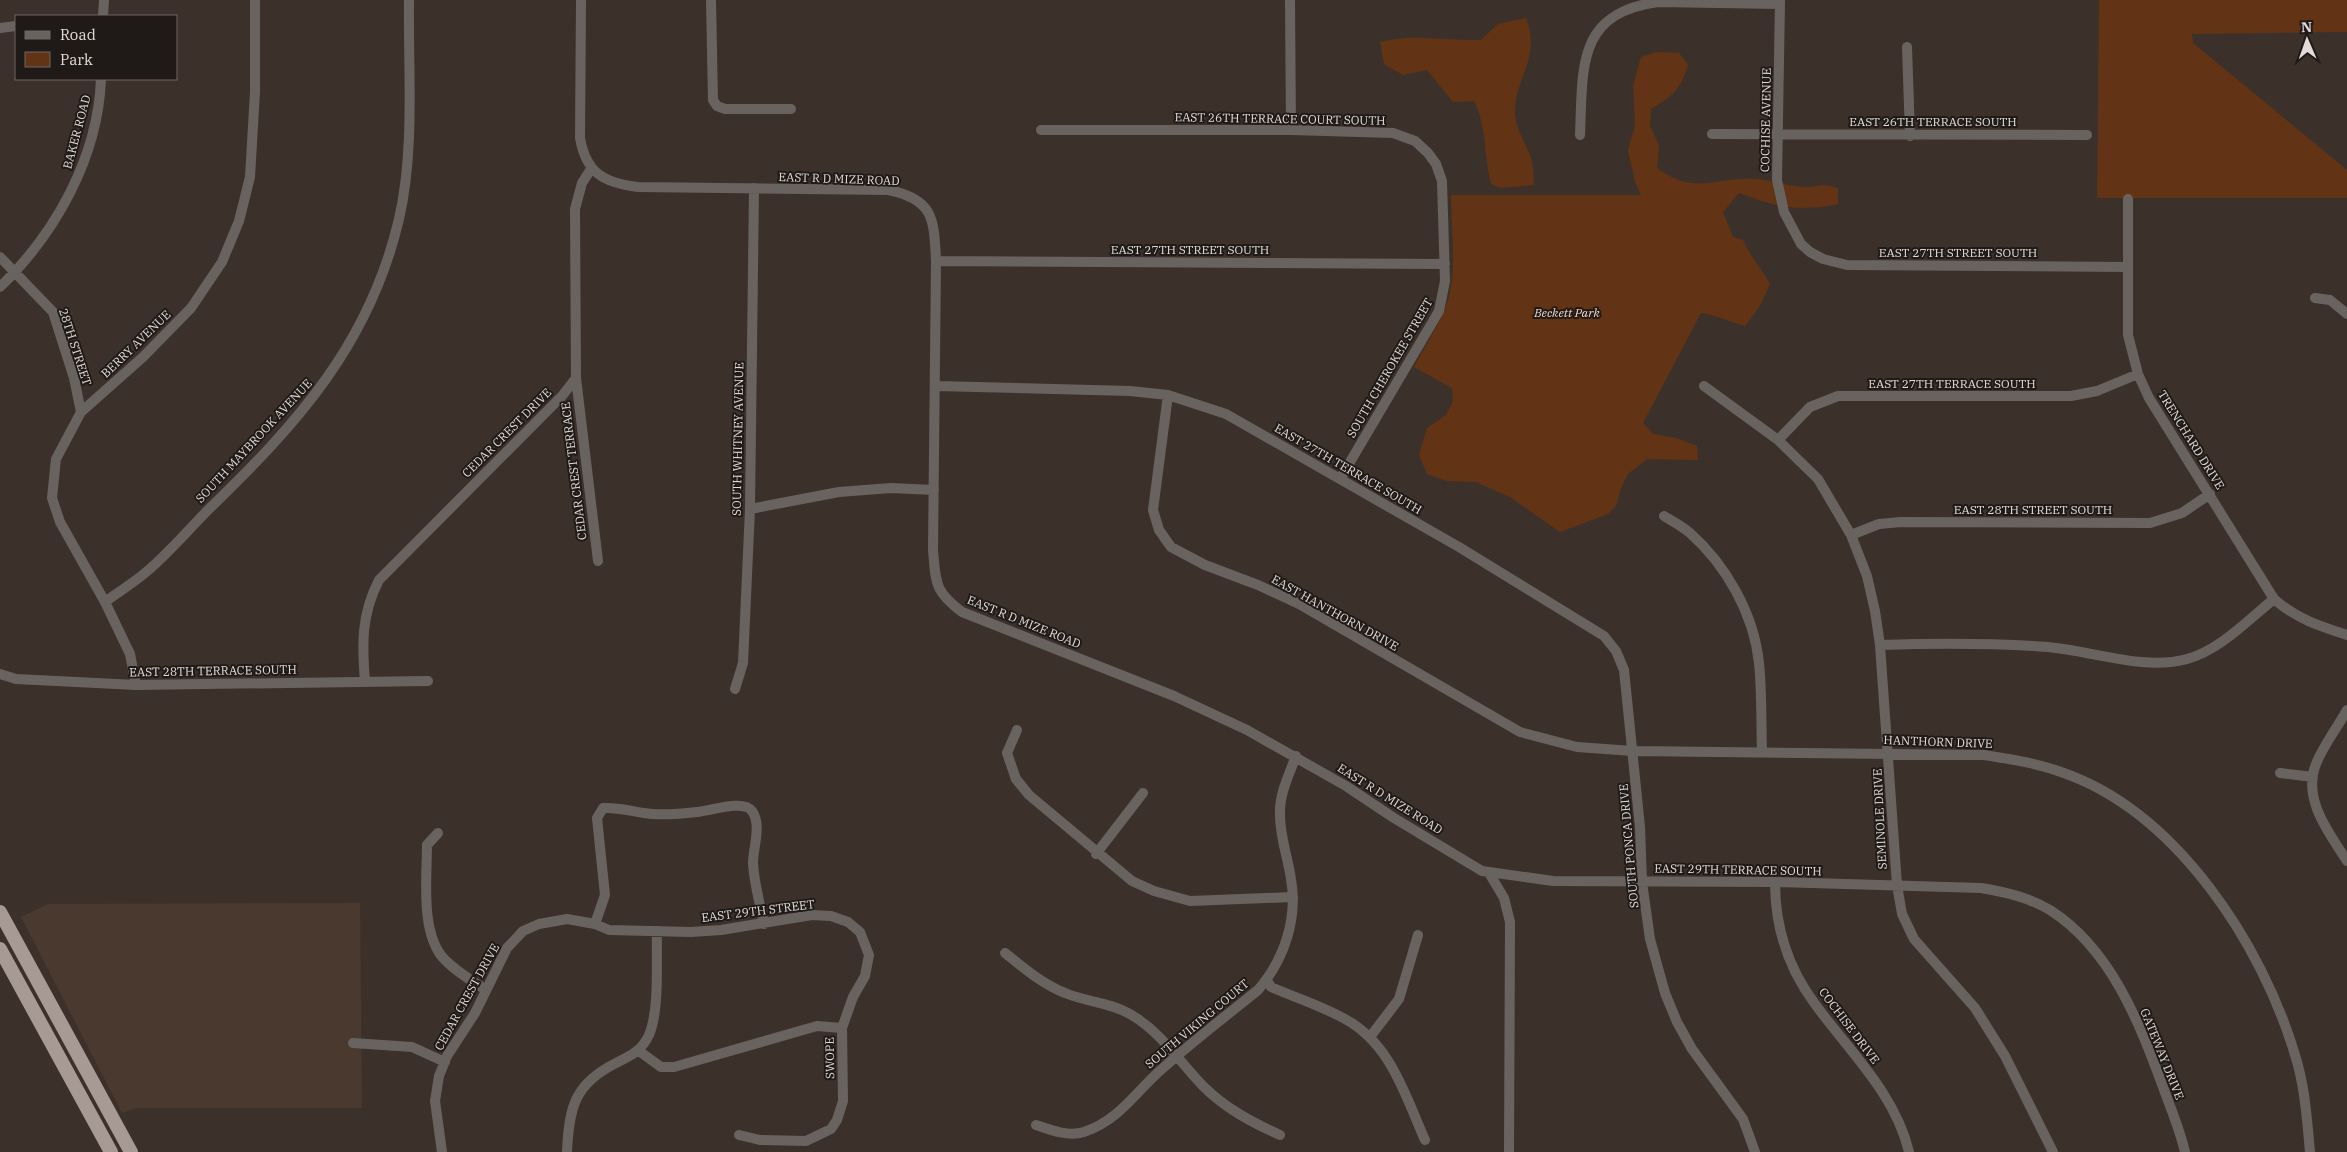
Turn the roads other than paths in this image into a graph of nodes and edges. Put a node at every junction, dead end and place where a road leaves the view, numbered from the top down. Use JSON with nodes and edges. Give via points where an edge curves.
{"nodes":[{"id":1,"x":104,"y":0,"type":"edge"},
{"id":2,"x":255,"y":0,"type":"edge"},
{"id":3,"x":409,"y":0,"type":"edge"},
{"id":4,"x":581,"y":0,"type":"edge"},
{"id":5,"x":711,"y":0,"type":"edge"},
{"id":6,"x":1290,"y":0,"type":"edge"},
{"id":7,"x":1780,"y":2,"type":"edge"},
{"id":8,"x":103,"y":15,"type":"edge"},
{"id":9,"x":15,"y":26,"type":"edge"},
{"id":10,"x":0,"y":28,"type":"edge"},
{"id":11,"x":1907,"y":47,"type":"dead end"},
{"id":12,"x":101,"y":80,"type":"edge"},
{"id":13,"x":791,"y":109,"type":"dead end"},
{"id":14,"x":1041,"y":130,"type":"dead end"},
{"id":15,"x":1291,"y":130,"type":"junction"},
{"id":16,"x":1779,"y":133,"type":"junction"},
{"id":17,"x":1712,"y":134,"type":"dead end"},
{"id":18,"x":1580,"y":135,"type":"dead end"},
{"id":19,"x":2087,"y":135,"type":"dead end"},
{"id":20,"x":1910,"y":136,"type":"junction"},
{"id":21,"x":591,"y":169,"type":"junction"},
{"id":22,"x":754,"y":188,"type":"junction"},
{"id":23,"x":2128,"y":199,"type":"dead end"},
{"id":24,"x":1796,"y":237,"type":"joint"},
{"id":25,"x":0,"y":256,"type":"edge"},
{"id":26,"x":936,"y":261,"type":"junction"},
{"id":27,"x":1444,"y":264,"type":"junction"},
{"id":28,"x":2128,"y":267,"type":"junction"},
{"id":29,"x":16,"y":272,"type":"junction"},
{"id":30,"x":0,"y":286,"type":"edge"},
{"id":31,"x":2315,"y":298,"type":"dead end"},
{"id":32,"x":2347,"y":314,"type":"edge"},
{"id":33,"x":2138,"y":374,"type":"junction"},
{"id":34,"x":576,"y":378,"type":"junction"},
{"id":35,"x":936,"y":386,"type":"junction"},
{"id":36,"x":1704,"y":386,"type":"dead end"},
{"id":37,"x":1168,"y":395,"type":"junction"},
{"id":38,"x":82,"y":412,"type":"junction"},
{"id":39,"x":1778,"y":440,"type":"junction"},
{"id":40,"x":1340,"y":479,"type":"junction"},
{"id":41,"x":934,"y":490,"type":"junction"},
{"id":42,"x":2210,"y":494,"type":"junction"},
{"id":43,"x":750,"y":509,"type":"junction"},
{"id":44,"x":1664,"y":516,"type":"dead end"},
{"id":45,"x":1851,"y":535,"type":"junction"},
{"id":46,"x":598,"y":561,"type":"dead end"},
{"id":47,"x":2274,"y":599,"type":"junction"},
{"id":48,"x":105,"y":602,"type":"junction"},
{"id":49,"x":2347,"y":635,"type":"edge"},
{"id":50,"x":1880,"y":645,"type":"junction"},
{"id":51,"x":0,"y":674,"type":"edge"},
{"id":52,"x":428,"y":681,"type":"dead end"},
{"id":53,"x":365,"y":682,"type":"junction"},
{"id":54,"x":136,"y":685,"type":"junction"},
{"id":55,"x":735,"y":689,"type":"dead end"},
{"id":56,"x":2347,"y":710,"type":"edge"},
{"id":57,"x":1017,"y":730,"type":"dead end"},
{"id":58,"x":1633,"y":751,"type":"junction"},
{"id":59,"x":1762,"y":752,"type":"junction"},
{"id":60,"x":1889,"y":752,"type":"junction"},
{"id":61,"x":1296,"y":756,"type":"junction"},
{"id":62,"x":2280,"y":773,"type":"dead end"},
{"id":63,"x":2313,"y":777,"type":"junction"},
{"id":64,"x":1143,"y":793,"type":"dead end"},
{"id":65,"x":438,"y":833,"type":"dead end"},
{"id":66,"x":1096,"y":854,"type":"junction"},
{"id":67,"x":2347,"y":861,"type":"edge"},
{"id":68,"x":1489,"y":873,"type":"junction"},
{"id":69,"x":1642,"y":882,"type":"junction"},
{"id":70,"x":1775,"y":882,"type":"junction"},
{"id":71,"x":1897,"y":885,"type":"junction"},
{"id":72,"x":1293,"y":897,"type":"junction"},
{"id":73,"x":0,"y":912,"type":"edge"},
{"id":74,"x":595,"y":924,"type":"junction"},
{"id":75,"x":764,"y":924,"type":"junction"},
{"id":76,"x":657,"y":931,"type":"junction"},
{"id":77,"x":860,"y":932,"type":"joint"},
{"id":78,"x":1418,"y":935,"type":"dead end"},
{"id":79,"x":0,"y":949,"type":"edge"},
{"id":80,"x":1005,"y":953,"type":"dead end"},
{"id":81,"x":1266,"y":980,"type":"junction"},
{"id":82,"x":486,"y":990,"type":"junction"},
{"id":83,"x":842,"y":1028,"type":"junction"},
{"id":84,"x":1370,"y":1037,"type":"junction"},
{"id":85,"x":353,"y":1043,"type":"dead end"},
{"id":86,"x":639,"y":1051,"type":"junction"},
{"id":87,"x":1176,"y":1056,"type":"junction"},
{"id":88,"x":445,"y":1062,"type":"junction"},
{"id":89,"x":1036,"y":1125,"type":"dead end"},
{"id":90,"x":739,"y":1135,"type":"dead end"},
{"id":91,"x":1280,"y":1135,"type":"dead end"},
{"id":92,"x":1425,"y":1140,"type":"dead end"},
{"id":93,"x":111,"y":1152,"type":"edge"},
{"id":94,"x":131,"y":1152,"type":"edge"},
{"id":95,"x":442,"y":1152,"type":"edge"},
{"id":96,"x":567,"y":1152,"type":"edge"},
{"id":97,"x":1509,"y":1152,"type":"edge"},
{"id":98,"x":1755,"y":1152,"type":"edge"},
{"id":99,"x":1908,"y":1152,"type":"edge"},
{"id":100,"x":2053,"y":1152,"type":"edge"},
{"id":101,"x":2185,"y":1152,"type":"edge"},
{"id":102,"x":2310,"y":1152,"type":"edge"}],
"edges":[{"from":1,"to":8,"type":"street"},
{"from":2,"to":38,"type":"street","name":"BERRY AVENUE","via":[[255,92],[250,178],[239,221],[222,262],[191,308]]},
{"from":3,"to":48,"type":"street","name":"SOUTH MAYBROOK AVENUE","via":[[408,153],[399,218],[383,276],[361,324],[317,394],[234,485],[145,573]]},
{"from":4,"to":21,"type":"street","via":[[580,138]]},
{"from":5,"to":13,"type":"street","via":[[713,100],[717,106],[725,109]]},
{"from":6,"to":15,"type":"street"},
{"from":7,"to":16,"type":"street","name":"COCHISE AVENUE"},
{"from":7,"to":18,"type":"street","via":[[1658,2],[1619,13],[1601,28],[1586,54]]},
{"from":9,"to":10,"type":"street"},
{"from":11,"to":20,"type":"street"},
{"from":12,"to":29,"type":"street","name":"BAKER ROAD","via":[[100,101],[82,168],[59,214]]},
{"from":14,"to":15,"type":"street","name":"EAST 26TH TERRACE COURT SOUTH"},
{"from":15,"to":27,"type":"street","name":"EAST 26TH TERRACE COURT SOUTH","via":[[1393,133],[1415,141],[1436,164],[1442,181]]},
{"from":16,"to":17,"type":"street","name":"EAST 26TH TERRACE SOUTH"},
{"from":16,"to":20,"type":"street","name":"EAST 26TH TERRACE SOUTH"},
{"from":16,"to":24,"type":"street","name":"COCHISE AVENUE","via":[[1777,180],[1784,212]]},
{"from":19,"to":20,"type":"street","name":"EAST 26TH TERRACE SOUTH"},
{"from":21,"to":22,"type":"street","name":"EAST R D MIZE ROAD","via":[[624,185]]},
{"from":21,"to":34,"type":"street","via":[[582,183],[575,209]]},
{"from":22,"to":26,"type":"street","name":"EAST R D MIZE ROAD","via":[[888,190],[908,194],[920,201],[932,222]]},
{"from":22,"to":43,"type":"street","name":"SOUTH WHITNEY AVENUE"},
{"from":23,"to":28,"type":"street","name":"TRENCHARD DRIVE"},
{"from":24,"to":28,"type":"street","name":"EAST 27TH STREET SOUTH","via":[[1810,252],[1847,265]]},
{"from":25,"to":29,"type":"street"},
{"from":26,"to":27,"type":"street","name":"EAST 27TH STREET SOUTH"},
{"from":26,"to":35,"type":"street","name":"EAST R D MIZE ROAD"},
{"from":27,"to":40,"type":"street","name":"SOUTH CHEROKEE STREET","via":[[1444,296],[1439,311]]},
{"from":28,"to":33,"type":"street","name":"TRENCHARD DRIVE","via":[[2128,335]]},
{"from":29,"to":30,"type":"street","name":"BAKER ROAD"},
{"from":29,"to":38,"type":"street","name":"28TH STREET","via":[[53,312]]},
{"from":31,"to":32,"type":"street","via":[[2330,300]]},
{"from":33,"to":39,"type":"street","name":"EAST 27TH TERRACE SOUTH","via":[[2097,391],[2071,396],[1838,396],[1810,407]]},
{"from":33,"to":42,"type":"street","name":"TRENCHARD DRIVE","via":[[2149,398]]},
{"from":34,"to":46,"type":"street","name":"CEDAR CREST TERRACE"},
{"from":34,"to":53,"type":"street","name":"CEDAR CREST DRIVE","via":[[562,396],[379,580],[369,600],[365,622]]},
{"from":35,"to":37,"type":"street","name":"EAST 27TH TERRACE SOUTH","via":[[1130,391]]},
{"from":35,"to":41,"type":"street","name":"EAST R D MIZE ROAD"},
{"from":36,"to":39,"type":"street","name":"SEMINOLE DRIVE"},
{"from":37,"to":40,"type":"street","name":"EAST 27TH TERRACE SOUTH","via":[[1226,414]]},
{"from":37,"to":58,"type":"street","name":"EAST HANTHORN DRIVE","via":[[1152,510],[1159,530],[1171,547],[1204,565],[1299,604],[1520,732],[1577,747]]},
{"from":38,"to":48,"type":"street","name":"BERRY AVENUE","via":[[56,459],[52,498],[60,522]]},
{"from":39,"to":45,"type":"street","name":"SEMINOLE DRIVE","via":[[1818,479]]},
{"from":40,"to":58,"type":"street","name":"EAST 27TH TERRACE SOUTH","via":[[1604,636],[1616,651],[1624,670]]},
{"from":41,"to":43,"type":"street","via":[[891,488],[839,492]]},
{"from":41,"to":61,"type":"street","name":"EAST R D MIZE ROAD","via":[[936,584],[947,600],[962,612],[1174,696]]},
{"from":42,"to":45,"type":"street","name":"EAST 28TH STREET SOUTH","via":[[2182,513],[2150,523],[1901,522],[1879,524]]},
{"from":42,"to":47,"type":"street","name":"TRENCHARD DRIVE"},
{"from":43,"to":55,"type":"street","name":"SOUTH WHITNEY AVENUE","via":[[743,664]]},
{"from":44,"to":59,"type":"street","via":[[1689,532],[1715,560],[1745,612],[1759,662]]},
{"from":45,"to":50,"type":"street","name":"SEMINOLE DRIVE","via":[[1867,576]]},
{"from":47,"to":49,"type":"street","name":"TRENCHARD DRIVE","via":[[2308,623]]},
{"from":47,"to":50,"type":"street","via":[[2223,640],[2173,663],[2145,663],[2048,647]]},
{"from":48,"to":54,"type":"street","name":"BERRY AVENUE","via":[[130,654]]},
{"from":50,"to":60,"type":"street","name":"SEMINOLE DRIVE"},
{"from":51,"to":54,"type":"street","name":"EAST 28TH TERRACE SOUTH","via":[[16,679]]},
{"from":52,"to":53,"type":"street","name":"EAST 28TH TERRACE SOUTH"},
{"from":53,"to":54,"type":"street","name":"EAST 28TH TERRACE SOUTH"},
{"from":56,"to":63,"type":"street","via":[[2316,764]]},
{"from":57,"to":66,"type":"street","via":[[1007,754],[1016,779],[1041,807]]},
{"from":58,"to":59,"type":"street","name":"HANTHORN DRIVE"},
{"from":58,"to":69,"type":"street","name":"SOUTH PONCA DRIVE"},
{"from":59,"to":60,"type":"street","name":"HANTHORN DRIVE"},
{"from":60,"to":71,"type":"street","name":"SEMINOLE DRIVE"},
{"from":60,"to":102,"type":"street","name":"HANTHORN DRIVE","via":[[1984,755],[2021,760],[2062,772],[2090,784],[2158,831],[2185,857],[2213,892],[2247,943],[2270,987],[2296,1057]]},
{"from":61,"to":68,"type":"street","name":"EAST R D MIZE ROAD"},
{"from":61,"to":72,"type":"street","name":"SOUTH VIKING COURT","via":[[1283,791],[1280,814]]},
{"from":62,"to":63,"type":"street"},
{"from":63,"to":67,"type":"street","via":[[2316,806],[2326,829]]},
{"from":64,"to":66,"type":"street"},
{"from":65,"to":82,"type":"street","via":[[427,844],[427,916],[430,929],[440,954]]},
{"from":66,"to":72,"type":"street","via":[[1132,881],[1154,891],[1190,900]]},
{"from":68,"to":69,"type":"street","name":"EAST 29TH TERRACE SOUTH","via":[[1552,881]]},
{"from":68,"to":97,"type":"street","via":[[1504,898],[1510,922]]},
{"from":69,"to":70,"type":"street","name":"EAST 29TH TERRACE SOUTH"},
{"from":69,"to":98,"type":"street","name":"SOUTH PONCA DRIVE","via":[[1650,939],[1677,1022],[1692,1049],[1743,1119]]},
{"from":70,"to":71,"type":"street","name":"EAST 29TH TERRACE SOUTH"},
{"from":70,"to":99,"type":"street","name":"COCHISE DRIVE","via":[[1779,928],[1797,975],[1814,1004],[1888,1100]]},
{"from":71,"to":100,"type":"street","name":"SEMINOLE DRIVE","via":[[1902,914],[1914,938],[1974,1008],[2005,1056]]},
{"from":71,"to":101,"type":"street","name":"GATEWAY DRIVE","via":[[1981,888],[2010,893],[2049,910],[2066,922],[2114,978],[2140,1026]]},
{"from":72,"to":81,"type":"street","name":"SOUTH VIKING COURT","via":[[1292,919],[1284,949]]},
{"from":73,"to":94,"type":"highway"},
{"from":74,"to":75,"type":"street","via":[[605,895],[597,818],[603,808],[678,814],[738,805],[751,810],[757,821],[753,864]]},
{"from":74,"to":76,"type":"street","name":"EAST 29TH STREET","via":[[609,930]]},
{"from":74,"to":82,"type":"street","name":"CEDAR CREST DRIVE","via":[[567,919],[539,924],[523,931],[507,948]]},
{"from":75,"to":76,"type":"street","name":"EAST 29TH STREET","via":[[721,930]]},
{"from":75,"to":77,"type":"street","name":"EAST 29TH STREET","via":[[831,916],[848,922]]},
{"from":76,"to":86,"type":"street","via":[[652,1022],[649,1035]]},
{"from":77,"to":83,"type":"street","name":"SWOPE","via":[[869,955],[865,976]]},
{"from":78,"to":84,"type":"street","via":[[1399,999]]},
{"from":79,"to":93,"type":"highway"},
{"from":80,"to":87,"type":"street","via":[[1038,980],[1066,994],[1108,1004],[1129,1014],[1156,1032]]},
{"from":81,"to":84,"type":"street","via":[[1271,987],[1345,1019]]},
{"from":81,"to":87,"type":"street","name":"SOUTH VIKING COURT"},
{"from":82,"to":88,"type":"street","name":"CEDAR CREST DRIVE"},
{"from":83,"to":86,"type":"street","via":[[817,1026],[674,1067],[661,1067]]},
{"from":83,"to":90,"type":"street","name":"SWOPE","via":[[843,1101],[831,1129],[806,1141],[760,1140]]},
{"from":84,"to":92,"type":"street","via":[[1394,1068]]},
{"from":85,"to":88,"type":"street","via":[[412,1047]]},
{"from":86,"to":96,"type":"street","via":[[603,1069],[582,1088],[570,1112]]},
{"from":87,"to":89,"type":"street","name":"SOUTH VIKING COURT","via":[[1126,1107],[1100,1125],[1076,1133]]},
{"from":87,"to":91,"type":"street","via":[[1224,1104],[1253,1123]]},
{"from":88,"to":95,"type":"street","name":"CEDAR CREST DRIVE","via":[[438,1076],[435,1101]]}]}
